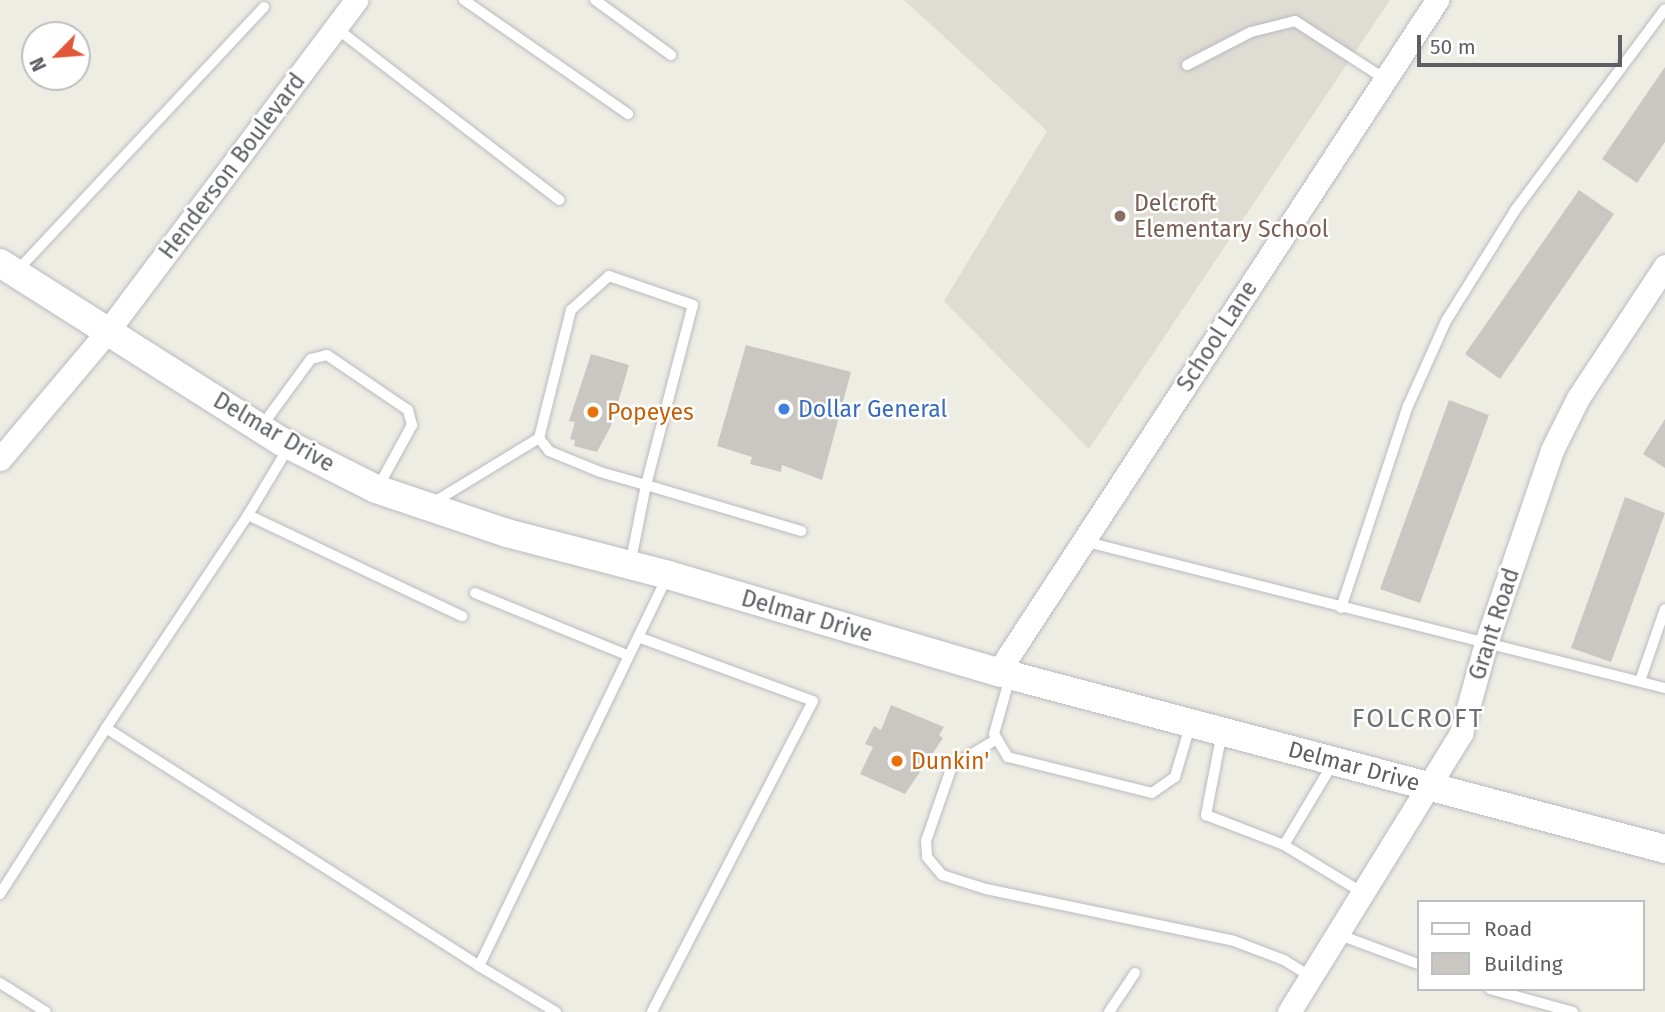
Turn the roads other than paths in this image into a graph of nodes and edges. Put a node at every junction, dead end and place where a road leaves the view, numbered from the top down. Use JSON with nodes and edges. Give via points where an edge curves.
{"nodes":[{"id":1,"x":356,"y":0,"type":"edge"},
{"id":2,"x":464,"y":0,"type":"edge"},
{"id":3,"x":595,"y":0,"type":"edge"},
{"id":4,"x":1437,"y":0,"type":"edge"},
{"id":5,"x":264,"y":7,"type":"dead end"},
{"id":6,"x":1665,"y":9,"type":"edge"},
{"id":7,"x":336,"y":27,"type":"junction"},
{"id":8,"x":671,"y":55,"type":"dead end"},
{"id":9,"x":1187,"y":65,"type":"dead end"},
{"id":10,"x":1385,"y":79,"type":"junction"},
{"id":11,"x":628,"y":114,"type":"dead end"},
{"id":12,"x":559,"y":200,"type":"dead end"},
{"id":13,"x":1665,"y":266,"type":"edge"},
{"id":14,"x":8,"y":268,"type":"edge"},
{"id":15,"x":107,"y":332,"type":"junction"},
{"id":16,"x":260,"y":428,"type":"junction"},
{"id":17,"x":539,"y":438,"type":"junction"},
{"id":18,"x":290,"y":445,"type":"junction"},
{"id":19,"x":0,"y":459,"type":"edge"},
{"id":20,"x":646,"y":485,"type":"junction"},
{"id":21,"x":376,"y":489,"type":"junction"},
{"id":22,"x":427,"y":506,"type":"junction"},
{"id":23,"x":248,"y":516,"type":"junction"},
{"id":24,"x":801,"y":531,"type":"dead end"},
{"id":25,"x":1083,"y":541,"type":"junction"},
{"id":26,"x":630,"y":565,"type":"junction"},
{"id":27,"x":668,"y":575,"type":"junction"},
{"id":28,"x":475,"y":593,"type":"dead end"},
{"id":29,"x":1341,"y":608,"type":"junction"},
{"id":30,"x":1665,"y":610,"type":"edge"},
{"id":31,"x":462,"y":616,"type":"dead end"},
{"id":32,"x":638,"y":637,"type":"junction"},
{"id":33,"x":1486,"y":643,"type":"junction"},
{"id":34,"x":629,"y":656,"type":"junction"},
{"id":35,"x":1004,"y":673,"type":"junction"},
{"id":36,"x":1640,"y":681,"type":"junction"},
{"id":37,"x":1665,"y":688,"type":"edge"},
{"id":38,"x":1191,"y":723,"type":"junction"},
{"id":39,"x":106,"y":728,"type":"junction"},
{"id":40,"x":1222,"y":731,"type":"junction"},
{"id":41,"x":997,"y":739,"type":"junction"},
{"id":42,"x":1334,"y":761,"type":"junction"},
{"id":43,"x":1429,"y":786,"type":"junction"},
{"id":44,"x":1284,"y":845,"type":"junction"},
{"id":45,"x":1665,"y":849,"type":"edge"},
{"id":46,"x":1363,"y":893,"type":"junction"},
{"id":47,"x":0,"y":894,"type":"edge"},
{"id":48,"x":1337,"y":934,"type":"junction"},
{"id":49,"x":1416,"y":963,"type":"edge"},
{"id":50,"x":479,"y":966,"type":"junction"},
{"id":51,"x":1135,"y":973,"type":"dead end"},
{"id":52,"x":1311,"y":977,"type":"junction"},
{"id":53,"x":0,"y":983,"type":"edge"},
{"id":54,"x":1497,"y":991,"type":"edge"},
{"id":55,"x":46,"y":1012,"type":"edge"},
{"id":56,"x":556,"y":1012,"type":"edge"},
{"id":57,"x":652,"y":1012,"type":"edge"},
{"id":58,"x":1109,"y":1012,"type":"edge"},
{"id":59,"x":1289,"y":1012,"type":"edge"},
{"id":60,"x":1573,"y":1012,"type":"edge"}],
"edges":[{"from":1,"to":7,"type":"street","name":"Henderson Boulevard"},
{"from":2,"to":11,"type":"lane"},
{"from":3,"to":8,"type":"lane"},
{"from":4,"to":10,"type":"street","name":"School Lane"},
{"from":5,"to":14,"type":"lane"},
{"from":6,"to":29,"type":"lane","via":[[1516,209],[1446,321],[1408,406]]},
{"from":7,"to":12,"type":"lane"},
{"from":7,"to":15,"type":"street","name":"Henderson Boulevard"},
{"from":9,"to":10,"type":"lane","via":[[1251,32],[1295,21]]},
{"from":10,"to":25,"type":"street","name":"School Lane"},
{"from":13,"to":33,"type":"street","name":"Grant Road","via":[[1578,398],[1552,450]]},
{"from":14,"to":15,"type":"street","name":"Delmar Drive"},
{"from":15,"to":16,"type":"street","name":"Delmar Drive"},
{"from":15,"to":19,"type":"street","name":"Henderson Boulevard"},
{"from":16,"to":18,"type":"street","name":"Delmar Drive"},
{"from":16,"to":21,"type":"lane","via":[[311,359],[327,355],[408,410],[412,425]]},
{"from":17,"to":20,"type":"lane","via":[[550,452]]},
{"from":17,"to":20,"type":"lane","via":[[571,310],[609,276],[693,305]]},
{"from":17,"to":22,"type":"lane"},
{"from":18,"to":21,"type":"street","name":"Delmar Drive"},
{"from":18,"to":23,"type":"lane"},
{"from":20,"to":24,"type":"lane"},
{"from":20,"to":26,"type":"lane"},
{"from":21,"to":22,"type":"street","name":"Delmar Drive"},
{"from":22,"to":26,"type":"street","name":"Delmar Drive"},
{"from":23,"to":31,"type":"lane"},
{"from":23,"to":39,"type":"lane"},
{"from":25,"to":29,"type":"lane"},
{"from":25,"to":35,"type":"street","name":"School Lane"},
{"from":26,"to":27,"type":"street","name":"Delmar Drive"},
{"from":27,"to":32,"type":"lane"},
{"from":27,"to":35,"type":"street","name":"Delmar Drive"},
{"from":28,"to":34,"type":"lane"},
{"from":29,"to":33,"type":"lane"},
{"from":30,"to":36,"type":"lane"},
{"from":32,"to":34,"type":"lane"},
{"from":32,"to":57,"type":"lane","via":[[813,701]]},
{"from":33,"to":36,"type":"lane"},
{"from":33,"to":43,"type":"street","name":"Grant Road","via":[[1461,733]]},
{"from":34,"to":50,"type":"lane"},
{"from":35,"to":38,"type":"street","name":"Delmar Drive"},
{"from":35,"to":41,"type":"lane"},
{"from":36,"to":37,"type":"lane"},
{"from":38,"to":40,"type":"street","name":"Delmar Drive"},
{"from":38,"to":41,"type":"lane","via":[[1175,777],[1152,793],[1008,757]]},
{"from":39,"to":47,"type":"lane"},
{"from":39,"to":50,"type":"lane"},
{"from":40,"to":42,"type":"street","name":"Delmar Drive"},
{"from":40,"to":44,"type":"lane","via":[[1206,815]]},
{"from":41,"to":52,"type":"lane","via":[[952,766],[926,841],[927,857],[942,875],[986,889],[1234,941],[1284,960]]},
{"from":42,"to":43,"type":"street","name":"Delmar Drive"},
{"from":42,"to":44,"type":"lane"},
{"from":43,"to":45,"type":"street","name":"Delmar Drive"},
{"from":43,"to":46,"type":"street","name":"Grant Road"},
{"from":44,"to":46,"type":"lane"},
{"from":46,"to":48,"type":"street","name":"Grant Road"},
{"from":48,"to":49,"type":"lane"},
{"from":48,"to":52,"type":"street","name":"Grant Road"},
{"from":50,"to":56,"type":"lane"},
{"from":51,"to":58,"type":"lane"},
{"from":52,"to":59,"type":"street","name":"Grant Road"},
{"from":53,"to":55,"type":"lane"},
{"from":54,"to":60,"type":"lane"}]}
